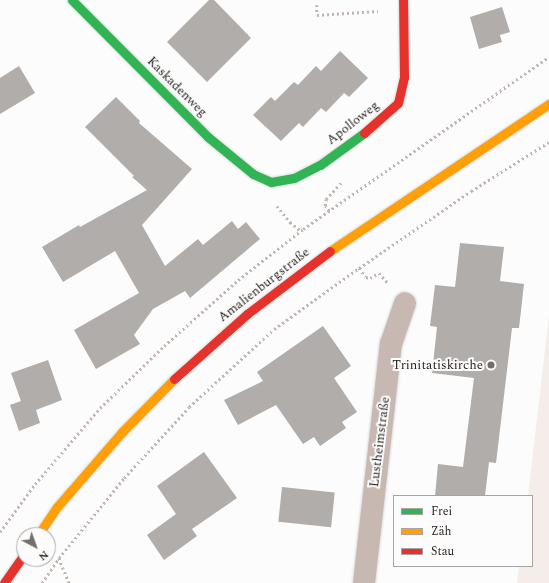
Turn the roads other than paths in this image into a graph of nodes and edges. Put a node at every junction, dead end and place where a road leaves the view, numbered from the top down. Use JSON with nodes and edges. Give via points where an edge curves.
{"nodes":[{"id":1,"x":72,"y":0,"type":"edge"},
{"id":2,"x":403,"y":4,"type":"edge"},
{"id":3,"x":549,"y":104,"type":"edge"},
{"id":4,"x":271,"y":182,"type":"joint"},
{"id":5,"x":405,"y":303,"type":"dead end"},
{"id":6,"x":43,"y":527,"type":"edge"},
{"id":7,"x":16,"y":566,"type":"edge"},
{"id":8,"x":4,"y":583,"type":"edge"},
{"id":9,"x":364,"y":583,"type":"edge"}],
"edges":[{"from":1,"to":4,"type":"main road","name":"Kaskadenweg","via":[[208,137],[253,174]]},
{"from":2,"to":4,"type":"main road","name":"Apolloweg","via":[[404,77],[398,102],[375,126],[320,165],[294,178]]},
{"from":3,"to":6,"type":"main road","name":"Amalienburgstraße","via":[[340,244],[247,314],[184,368],[122,432],[57,507]]},
{"from":5,"to":9,"type":"street","name":"Lustheimstraße","via":[[391,344]]},
{"from":7,"to":8,"type":"main road"}]}
